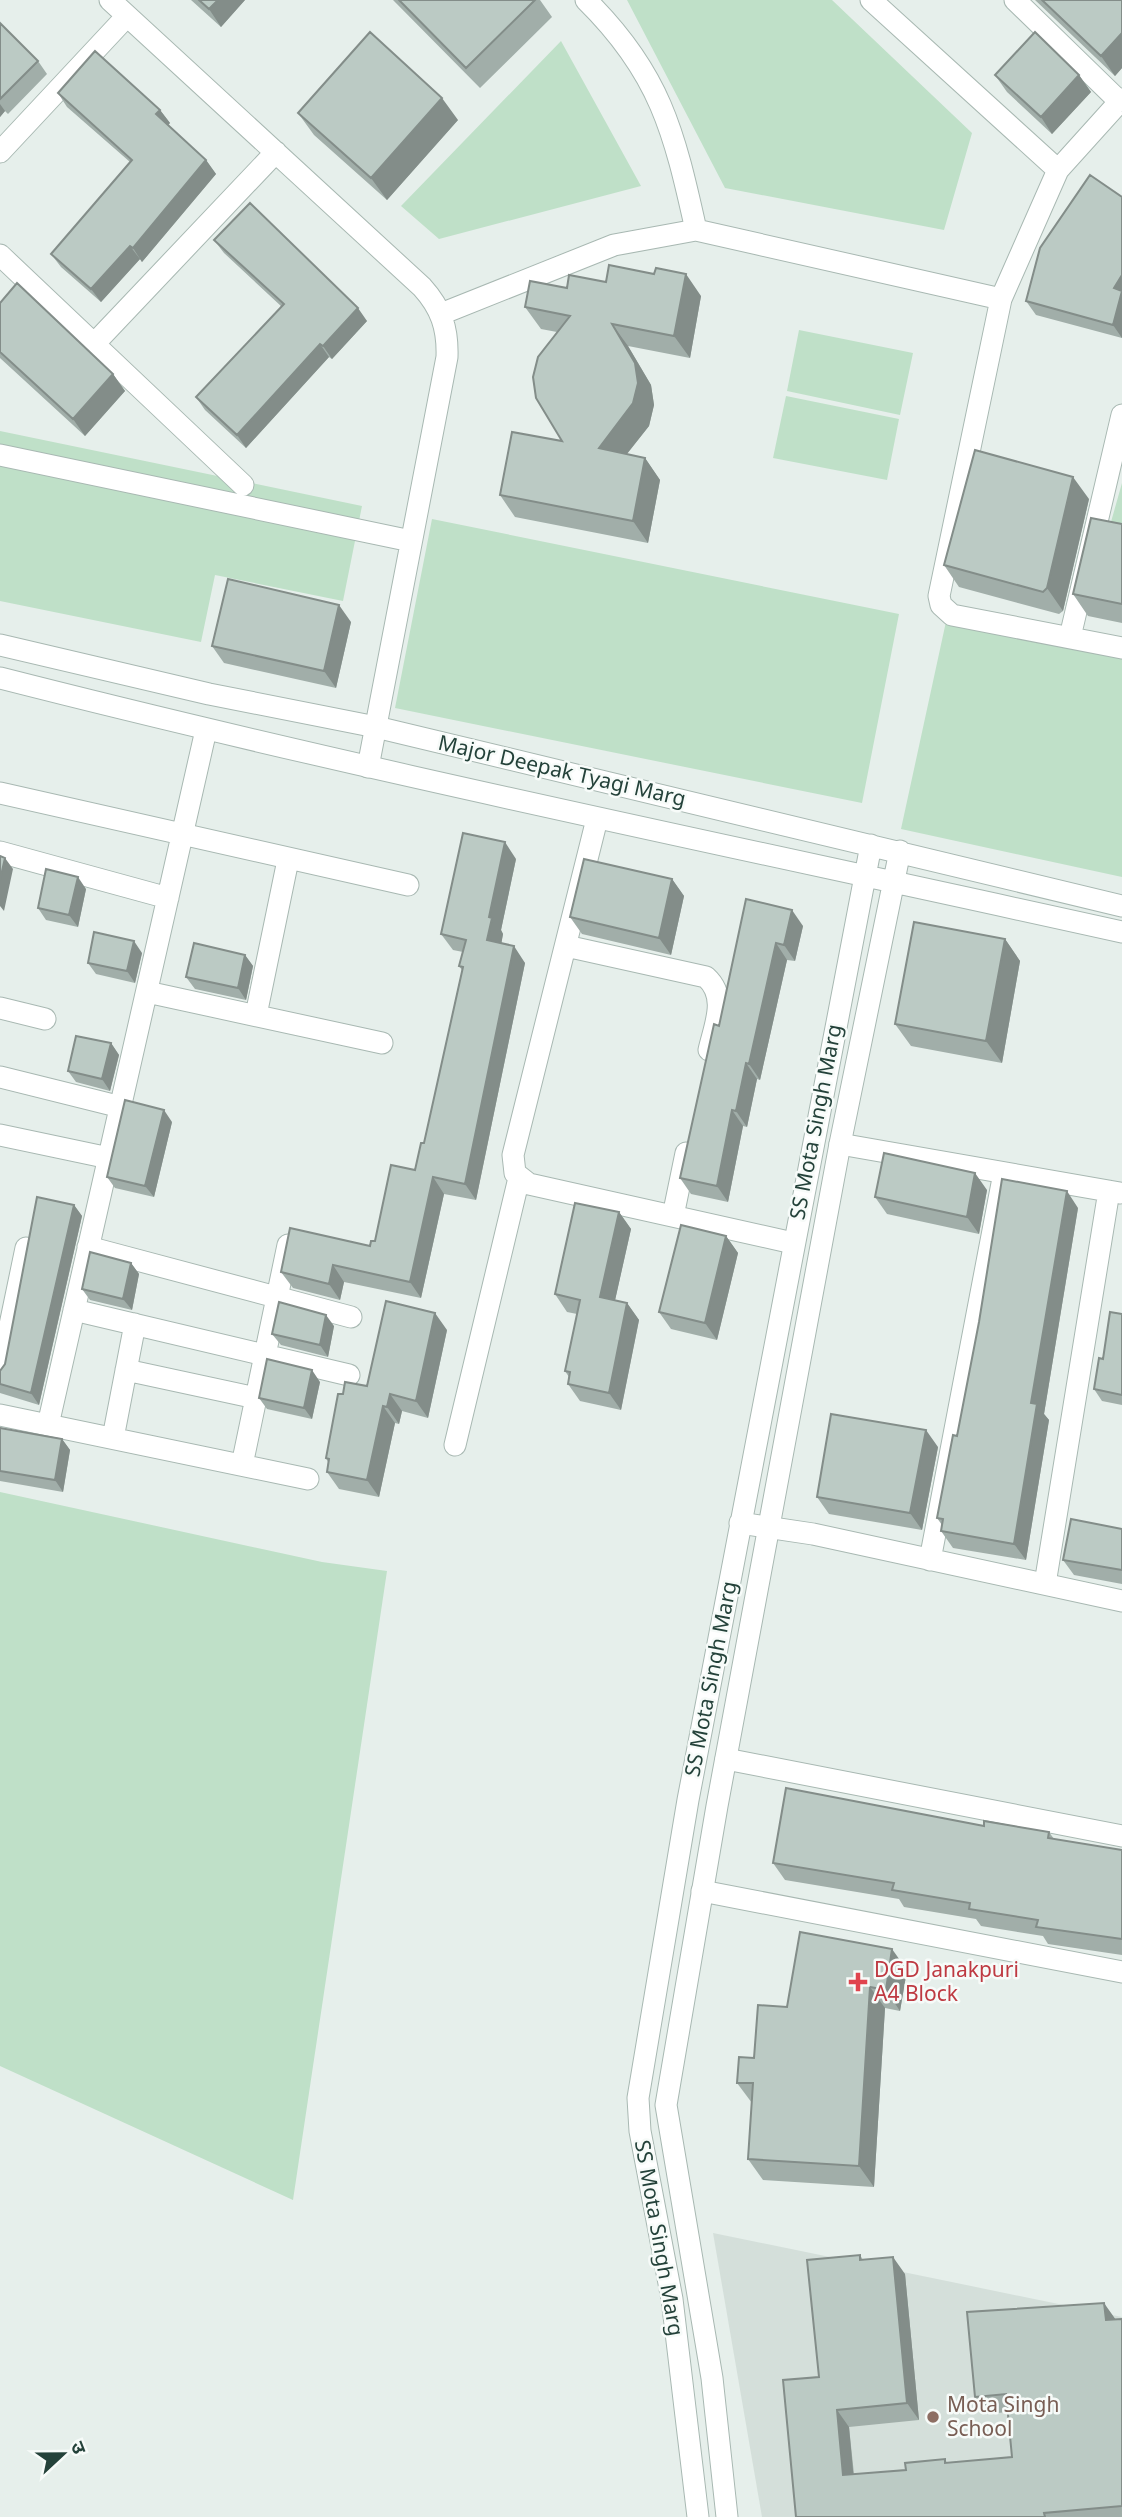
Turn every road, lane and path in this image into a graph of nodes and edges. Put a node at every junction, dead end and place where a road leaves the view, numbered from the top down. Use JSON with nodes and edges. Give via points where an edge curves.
{"nodes":[{"id":1,"x":110,"y":0,"type":"edge"},
{"id":2,"x":586,"y":0,"type":"edge"},
{"id":3,"x":872,"y":0,"type":"edge"},
{"id":4,"x":1015,"y":0,"type":"edge"},
{"id":5,"x":127,"y":16,"type":"junction"},
{"id":6,"x":1121,"y":100,"type":"edge"},
{"id":7,"x":0,"y":152,"type":"edge"},
{"id":8,"x":276,"y":152,"type":"junction"},
{"id":9,"x":1058,"y":170,"type":"junction"},
{"id":10,"x":696,"y":230,"type":"junction"},
{"id":11,"x":0,"y":255,"type":"edge"},
{"id":12,"x":1001,"y":299,"type":"junction"},
{"id":13,"x":441,"y":314,"type":"junction"},
{"id":14,"x":94,"y":344,"type":"junction"},
{"id":15,"x":1122,"y":415,"type":"edge"},
{"id":16,"x":0,"y":455,"type":"edge"},
{"id":17,"x":243,"y":485,"type":"dead end"},
{"id":18,"x":411,"y":541,"type":"junction"},
{"id":19,"x":1070,"y":637,"type":"junction"},
{"id":20,"x":0,"y":645,"type":"edge"},
{"id":21,"x":1122,"y":648,"type":"edge"},
{"id":22,"x":0,"y":678,"type":"edge"},
{"id":23,"x":376,"y":727,"type":"junction"},
{"id":24,"x":206,"y":730,"type":"junction"},
{"id":25,"x":368,"y":767,"type":"junction"},
{"id":26,"x":0,"y":793,"type":"edge"},
{"id":27,"x":597,"y":819,"type":"junction"},
{"id":28,"x":182,"y":837,"type":"junction"},
{"id":29,"x":871,"y":845,"type":"junction"},
{"id":30,"x":900,"y":851,"type":"junction"},
{"id":31,"x":0,"y":852,"type":"edge"},
{"id":32,"x":288,"y":860,"type":"junction"},
{"id":33,"x":863,"y":875,"type":"junction"},
{"id":34,"x":893,"y":881,"type":"junction"},
{"id":35,"x":408,"y":885,"type":"dead end"},
{"id":36,"x":168,"y":898,"type":"junction"},
{"id":37,"x":1122,"y":906,"type":"edge"},
{"id":38,"x":1122,"y":932,"type":"edge"},
{"id":39,"x":565,"y":946,"type":"junction"},
{"id":40,"x":147,"y":992,"type":"junction"},
{"id":41,"x":0,"y":1008,"type":"edge"},
{"id":42,"x":256,"y":1015,"type":"junction"},
{"id":43,"x":46,"y":1020,"type":"dead end"},
{"id":44,"x":382,"y":1043,"type":"dead end"},
{"id":45,"x":705,"y":1068,"type":"edge"},
{"id":46,"x":0,"y":1077,"type":"edge"},
{"id":47,"x":121,"y":1107,"type":"junction"},
{"id":48,"x":0,"y":1135,"type":"edge"},
{"id":49,"x":690,"y":1135,"type":"edge"},
{"id":50,"x":840,"y":1144,"type":"junction"},
{"id":51,"x":109,"y":1158,"type":"junction"},
{"id":52,"x":1004,"y":1173,"type":"junction"},
{"id":53,"x":519,"y":1178,"type":"junction"},
{"id":54,"x":1116,"y":1192,"type":"edge"},
{"id":55,"x":673,"y":1216,"type":"junction"},
{"id":56,"x":291,"y":1232,"type":"edge"},
{"id":57,"x":793,"y":1243,"type":"junction"},
{"id":58,"x":88,"y":1247,"type":"junction"},
{"id":59,"x":26,"y":1248,"type":"edge"},
{"id":60,"x":277,"y":1297,"type":"junction"},
{"id":61,"x":74,"y":1310,"type":"junction"},
{"id":62,"x":351,"y":1317,"type":"dead end"},
{"id":63,"x":135,"y":1324,"type":"junction"},
{"id":64,"x":2,"y":1349,"type":"edge"},
{"id":65,"x":265,"y":1356,"type":"junction"},
{"id":66,"x":126,"y":1370,"type":"junction"},
{"id":67,"x":0,"y":1373,"type":"edge"},
{"id":68,"x":349,"y":1375,"type":"dead end"},
{"id":69,"x":256,"y":1398,"type":"junction"},
{"id":70,"x":0,"y":1415,"type":"edge"},
{"id":71,"x":48,"y":1425,"type":"junction"},
{"id":72,"x":113,"y":1438,"type":"junction"},
{"id":73,"x":455,"y":1445,"type":"dead end"},
{"id":74,"x":242,"y":1465,"type":"junction"},
{"id":75,"x":308,"y":1479,"type":"dead end"},
{"id":76,"x":740,"y":1523,"type":"junction"},
{"id":77,"x":769,"y":1527,"type":"junction"},
{"id":78,"x":930,"y":1560,"type":"junction"},
{"id":79,"x":1045,"y":1584,"type":"junction"},
{"id":80,"x":1122,"y":1601,"type":"edge"},
{"id":81,"x":726,"y":1759,"type":"junction"},
{"id":82,"x":1122,"y":1836,"type":"edge"},
{"id":83,"x":702,"y":1891,"type":"junction"},
{"id":84,"x":1122,"y":1972,"type":"edge"},
{"id":85,"x":698,"y":2517,"type":"edge"},
{"id":86,"x":727,"y":2517,"type":"edge"}],
"edges":[{"from":1,"to":5,"type":"street"},
{"from":2,"to":10,"type":"street","via":[[622,38],[654,86],[678,148]]},
{"from":3,"to":9,"type":"street"},
{"from":4,"to":6,"type":"street"},
{"from":5,"to":7,"type":"street"},
{"from":5,"to":8,"type":"street"},
{"from":6,"to":9,"type":"street"},
{"from":8,"to":13,"type":"street","via":[[422,287]]},
{"from":8,"to":14,"type":"street"},
{"from":9,"to":12,"type":"street"},
{"from":10,"to":12,"type":"street"},
{"from":10,"to":13,"type":"street","via":[[614,244]]},
{"from":11,"to":14,"type":"street"},
{"from":12,"to":19,"type":"street","via":[[939,596],[952,615]]},
{"from":13,"to":18,"type":"street","via":[[447,357]]},
{"from":14,"to":17,"type":"street"},
{"from":15,"to":19,"type":"street"},
{"from":16,"to":18,"type":"street"},
{"from":18,"to":23,"type":"street"},
{"from":19,"to":21,"type":"street"},
{"from":20,"to":23,"type":"street","name":"Major Deepak Tyagi Marg"},
{"from":22,"to":24,"type":"street","name":"Major Deepak Tyagi Marg"},
{"from":23,"to":25,"type":"street"},
{"from":23,"to":29,"type":"street","name":"Major Deepak Tyagi Marg"},
{"from":24,"to":25,"type":"street","name":"Major Deepak Tyagi Marg"},
{"from":24,"to":28,"type":"street"},
{"from":25,"to":27,"type":"street","name":"Major Deepak Tyagi Marg"},
{"from":26,"to":28,"type":"street"},
{"from":27,"to":33,"type":"street","name":"Major Deepak Tyagi Marg"},
{"from":27,"to":39,"type":"street"},
{"from":28,"to":32,"type":"street"},
{"from":28,"to":36,"type":"street"},
{"from":29,"to":30,"type":"street","name":"Major Deepak Tyagi Marg"},
{"from":29,"to":33,"type":"street","name":"SS Mota Singh Marg"},
{"from":30,"to":34,"type":"street","name":"SS Mota Singh Marg"},
{"from":30,"to":37,"type":"street","name":"Major Deepak Tyagi Marg"},
{"from":31,"to":36,"type":"street"},
{"from":32,"to":35,"type":"street"},
{"from":32,"to":42,"type":"street"},
{"from":33,"to":34,"type":"street","name":"Major Deepak Tyagi Marg"},
{"from":33,"to":57,"type":"street","name":"SS Mota Singh Marg"},
{"from":34,"to":38,"type":"street","name":"Major Deepak Tyagi Marg"},
{"from":34,"to":50,"type":"street","name":"SS Mota Singh Marg"},
{"from":36,"to":40,"type":"street"},
{"from":39,"to":45,"type":"street","via":[[706,977],[716,986],[720,1001]]},
{"from":39,"to":53,"type":"street","via":[[513,1155]]},
{"from":40,"to":42,"type":"street"},
{"from":40,"to":47,"type":"street"},
{"from":41,"to":43,"type":"street"},
{"from":42,"to":44,"type":"street"},
{"from":46,"to":47,"type":"street"},
{"from":47,"to":51,"type":"street"},
{"from":48,"to":51,"type":"street"},
{"from":49,"to":55,"type":"street"},
{"from":50,"to":52,"type":"street"},
{"from":50,"to":77,"type":"street","name":"SS Mota Singh Marg"},
{"from":51,"to":58,"type":"street"},
{"from":52,"to":54,"type":"street"},
{"from":52,"to":78,"type":"street"},
{"from":53,"to":55,"type":"street"},
{"from":53,"to":73,"type":"street"},
{"from":54,"to":79,"type":"street"},
{"from":55,"to":57,"type":"street"},
{"from":56,"to":60,"type":"street"},
{"from":57,"to":76,"type":"street","name":"SS Mota Singh Marg"},
{"from":58,"to":60,"type":"street"},
{"from":58,"to":61,"type":"street"},
{"from":59,"to":64,"type":"street"},
{"from":60,"to":62,"type":"street"},
{"from":60,"to":65,"type":"street"},
{"from":61,"to":63,"type":"street"},
{"from":61,"to":71,"type":"street"},
{"from":63,"to":65,"type":"street"},
{"from":63,"to":66,"type":"street"},
{"from":64,"to":67,"type":"street"},
{"from":65,"to":68,"type":"street"},
{"from":65,"to":69,"type":"street"},
{"from":66,"to":69,"type":"street"},
{"from":66,"to":72,"type":"street"},
{"from":69,"to":74,"type":"street"},
{"from":70,"to":71,"type":"street"},
{"from":71,"to":72,"type":"street"},
{"from":72,"to":74,"type":"street"},
{"from":74,"to":75,"type":"street"},
{"from":76,"to":77,"type":"street"},
{"from":76,"to":85,"type":"street","name":"SS Mota Singh Marg","via":[[638,2098],[672,2299]]},
{"from":77,"to":78,"type":"street"},
{"from":77,"to":81,"type":"street","name":"SS Mota Singh Marg"},
{"from":78,"to":79,"type":"street"},
{"from":79,"to":80,"type":"street"},
{"from":81,"to":82,"type":"street"},
{"from":81,"to":83,"type":"street","name":"SS Mota Singh Marg"},
{"from":83,"to":84,"type":"street"},
{"from":83,"to":86,"type":"street","name":"SS Mota Singh Marg","via":[[666,2105],[712,2378]]}]}
